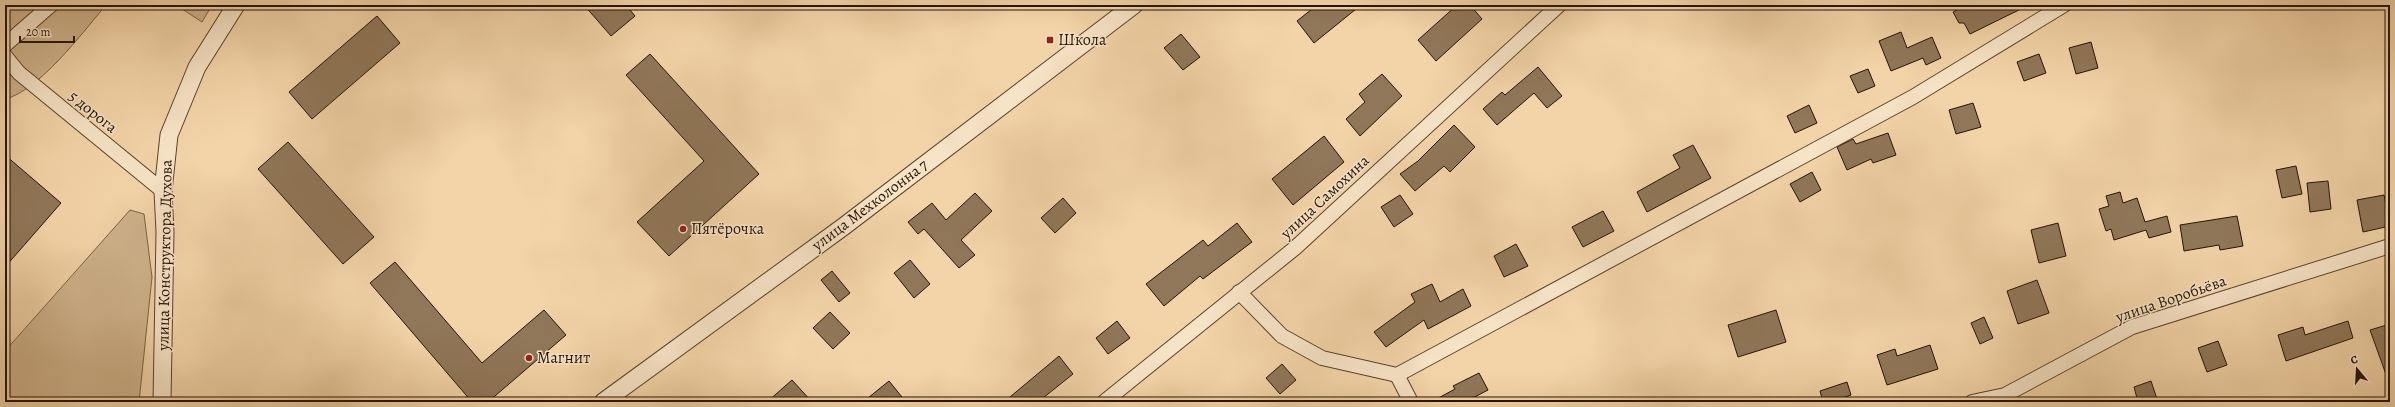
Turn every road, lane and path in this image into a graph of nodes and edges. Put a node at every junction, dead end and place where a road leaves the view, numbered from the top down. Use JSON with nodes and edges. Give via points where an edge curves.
{"nodes":[{"id":1,"x":51,"y":5,"type":"edge"},
{"id":2,"x":236,"y":5,"type":"edge"},
{"id":3,"x":1134,"y":5,"type":"edge"},
{"id":4,"x":1559,"y":5,"type":"edge"},
{"id":5,"x":2064,"y":5,"type":"edge"},
{"id":6,"x":5,"y":45,"type":"edge"},
{"id":7,"x":5,"y":56,"type":"edge"},
{"id":8,"x":163,"y":190,"type":"junction"},
{"id":9,"x":2390,"y":246,"type":"edge"},
{"id":10,"x":1239,"y":292,"type":"junction"},
{"id":11,"x":1397,"y":375,"type":"junction"},
{"id":12,"x":162,"y":402,"type":"edge"},
{"id":13,"x":603,"y":402,"type":"edge"},
{"id":14,"x":1104,"y":402,"type":"edge"},
{"id":15,"x":1412,"y":402,"type":"edge"},
{"id":16,"x":1972,"y":402,"type":"edge"}],
"edges":[{"from":1,"to":6,"type":"street"},
{"from":2,"to":8,"type":"street","name":"улица Конструктора Духова","via":[[198,67],[169,135]]},
{"from":3,"to":13,"type":"street","name":"улица Мехколонна 7","via":[[843,227]]},
{"from":4,"to":10,"type":"street","name":"улица Самохина","via":[[1295,248]]},
{"from":5,"to":11,"type":"street","via":[[1913,97]]},
{"from":7,"to":8,"type":"street","name":"5 дорога","via":[[19,73]]},
{"from":8,"to":12,"type":"street","name":"улица Конструктора Духова","via":[[165,232]]},
{"from":9,"to":16,"type":"street","name":"улица Воробьёва","via":[[2132,327],[2004,395]]},
{"from":10,"to":11,"type":"street","via":[[1282,336],[1322,358]]},
{"from":10,"to":14,"type":"street","name":"улица Самохина"},
{"from":11,"to":15,"type":"street"}]}
